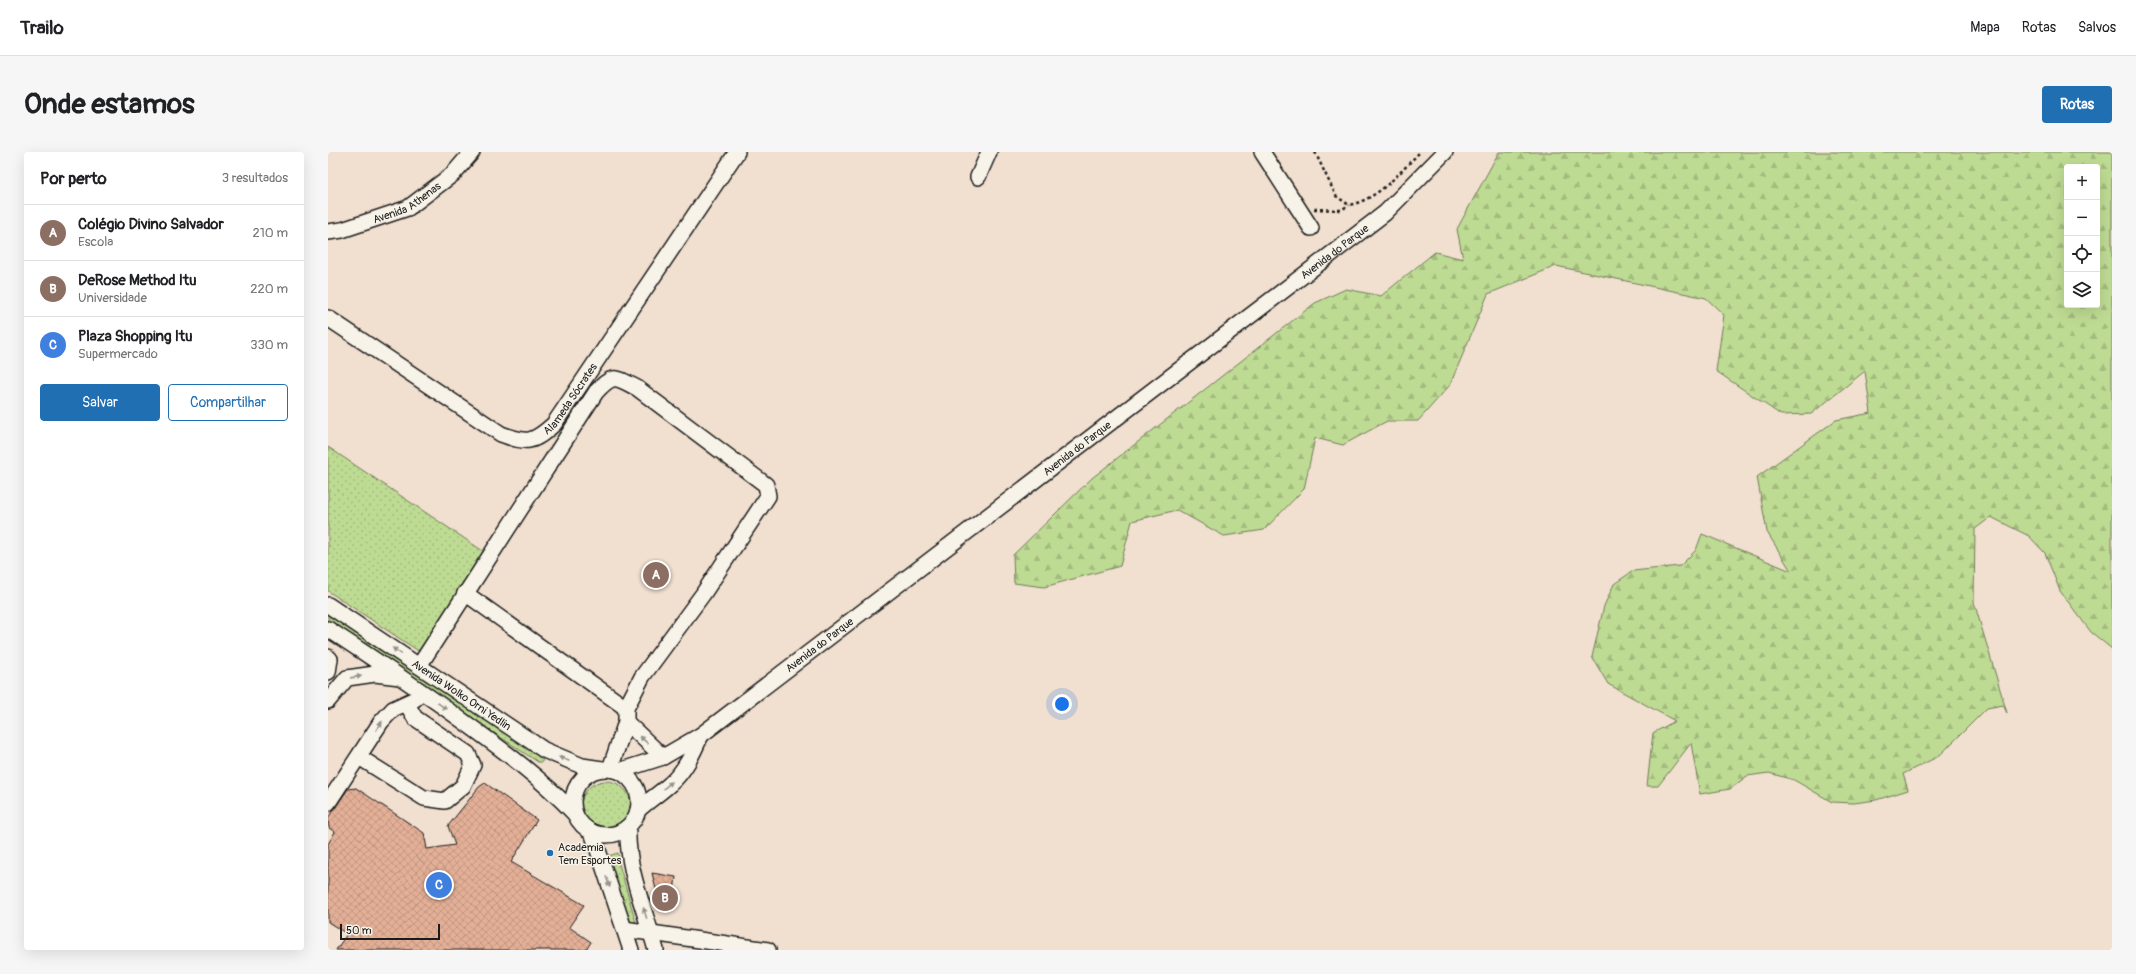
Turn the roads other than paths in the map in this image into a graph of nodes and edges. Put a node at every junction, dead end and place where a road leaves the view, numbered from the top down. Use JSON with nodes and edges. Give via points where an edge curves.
{"nodes":[{"id":1,"x":737,"y":152,"type":"edge"},
{"id":2,"x":989,"y":152,"type":"edge"},
{"id":3,"x":1262,"y":152,"type":"edge"},
{"id":4,"x":1445,"y":152,"type":"edge"},
{"id":5,"x":468,"y":153,"type":"edge"},
{"id":6,"x":978,"y":177,"type":"dead end"},
{"id":7,"x":1311,"y":228,"type":"dead end"},
{"id":8,"x":328,"y":232,"type":"edge"},
{"id":9,"x":328,"y":318,"type":"edge"},
{"id":10,"x":465,"y":593,"type":"junction"},
{"id":11,"x":328,"y":605,"type":"edge"},
{"id":12,"x":328,"y":629,"type":"edge"},
{"id":13,"x":328,"y":657,"type":"edge"},
{"id":14,"x":419,"y":666,"type":"junction"},
{"id":15,"x":328,"y":672,"type":"edge"},
{"id":16,"x":402,"y":677,"type":"junction"},
{"id":17,"x":424,"y":693,"type":"junction"},
{"id":18,"x":328,"y":700,"type":"edge"},
{"id":19,"x":406,"y":704,"type":"junction"},
{"id":20,"x":626,"y":715,"type":"junction"},
{"id":21,"x":701,"y":735,"type":"junction"},
{"id":22,"x":359,"y":757,"type":"junction"},
{"id":23,"x":663,"y":757,"type":"junction"},
{"id":24,"x":610,"y":770,"type":"junction"},
{"id":25,"x":328,"y":803,"type":"edge"},
{"id":26,"x":638,"y":810,"type":"junction"},
{"id":27,"x":575,"y":814,"type":"junction"},
{"id":28,"x":628,"y":827,"type":"junction"},
{"id":29,"x":592,"y":832,"type":"junction"},
{"id":30,"x":624,"y":929,"type":"junction"},
{"id":31,"x":651,"y":931,"type":"junction"},
{"id":32,"x":700,"y":940,"type":"junction"},
{"id":33,"x":631,"y":950,"type":"edge"},
{"id":34,"x":656,"y":950,"type":"edge"},
{"id":35,"x":687,"y":950,"type":"edge"},
{"id":36,"x":768,"y":950,"type":"edge"}],
"edges":[{"from":1,"to":9,"type":"street","name":"Alameda Sócrates","via":[[554,424],[538,439],[520,441],[501,434]]},
{"from":2,"to":6,"type":"street"},
{"from":3,"to":7,"type":"street"},
{"from":4,"to":21,"type":"street","name":"Avenida do Parque","via":[[1385,213]]},
{"from":5,"to":8,"type":"street","name":"Avenida Athenas","via":[[453,174],[408,208],[342,230]]},
{"from":10,"to":14,"type":"street"},
{"from":10,"to":20,"type":"street"},
{"from":10,"to":20,"type":"street","via":[[596,392],[607,380],[616,378],[637,388],[766,485],[768,496],[703,594],[642,677]]},
{"from":14,"to":11,"type":"street","name":"Avenida Wolko Orni Yedlin","one_way":true},
{"from":12,"to":16,"type":"street","name":"Avenida Wolko Orni Yedlin"},
{"from":13,"to":15,"type":"street"},
{"from":24,"to":14,"type":"street","name":"Avenida Wolko Orni Yedlin","one_way":true,"via":[[582,766],[544,750]]},
{"from":16,"to":17,"type":"street","name":"Avenida Wolko Orni Yedlin"},
{"from":18,"to":16,"type":"street","one_way":true,"via":[[347,678],[374,674]]},
{"from":17,"to":19,"type":"street"},
{"from":17,"to":27,"type":"street","name":"Avenida Wolko Orni Yedlin","one_way":true,"via":[[538,777]]},
{"from":22,"to":19,"type":"street","one_way":true,"via":[[381,722],[393,709]]},
{"from":19,"to":22,"type":"street","via":[[415,718],[468,754],[473,765],[464,786],[445,802],[424,798]]},
{"from":23,"to":20,"type":"street","one_way":true},
{"from":20,"to":24,"type":"street"},
{"from":21,"to":23,"type":"street","name":"Avenida do Parque"},
{"from":26,"to":21,"type":"street","name":"Avenida do Parque","one_way":true,"via":[[670,784],[689,762]]},
{"from":22,"to":25,"type":"street"},
{"from":23,"to":24,"type":"street","name":"Avenida do Parque"},
{"from":24,"to":26,"type":"street","via":[[629,778],[636,787],[639,798]]},
{"from":24,"to":27,"type":"street","via":[[586,776],[575,790]]},
{"from":26,"to":28,"type":"street"},
{"from":27,"to":29,"type":"street","via":[[581,824]]},
{"from":28,"to":29,"type":"street","via":[[617,833],[604,835]]},
{"from":31,"to":28,"type":"street","one_way":true,"via":[[633,871],[627,842]]},
{"from":29,"to":30,"type":"street","one_way":true},
{"from":30,"to":31,"type":"street"},
{"from":30,"to":33,"type":"street"},
{"from":31,"to":32,"type":"street"},
{"from":31,"to":34,"type":"street"},
{"from":32,"to":35,"type":"street"},
{"from":32,"to":36,"type":"street"}]}
